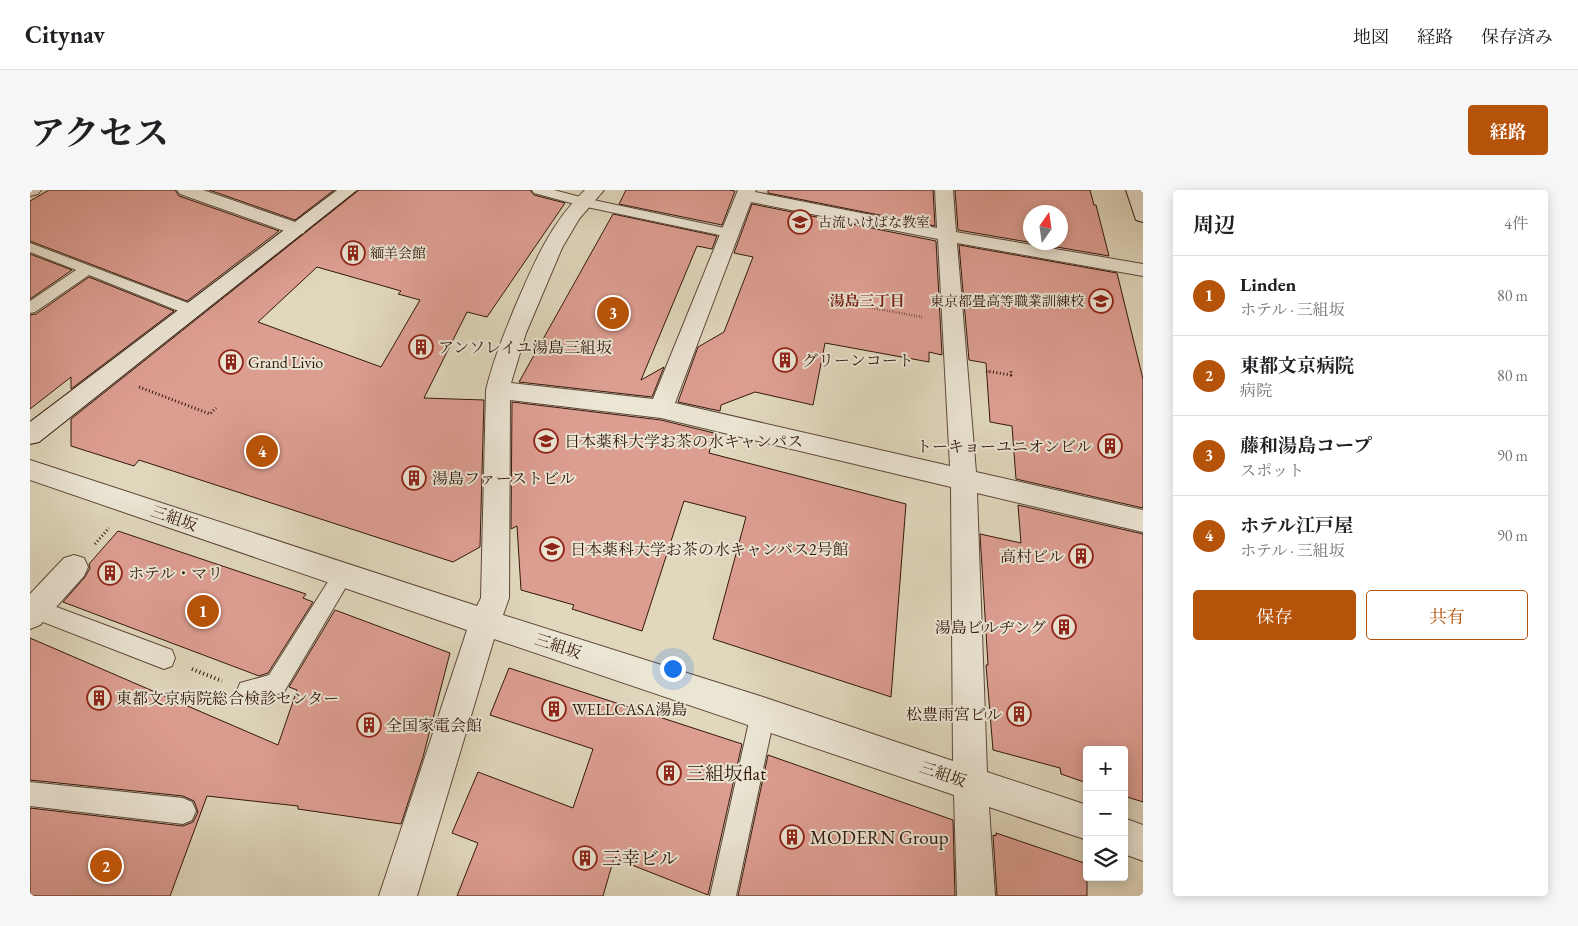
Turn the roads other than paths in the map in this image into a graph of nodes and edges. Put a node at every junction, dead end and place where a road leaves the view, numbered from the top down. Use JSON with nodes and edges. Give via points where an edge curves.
{"nodes":[{"id":1,"x":186,"y":190,"type":"edge"},
{"id":2,"x":348,"y":190,"type":"edge"},
{"id":3,"x":539,"y":190,"type":"edge"},
{"id":4,"x":944,"y":190,"type":"edge"},
{"id":5,"x":745,"y":193,"type":"edge"},
{"id":6,"x":588,"y":196,"type":"edge"},
{"id":7,"x":297,"y":229,"type":"junction"},
{"id":8,"x":729,"y":233,"type":"junction"},
{"id":9,"x":949,"y":236,"type":"junction"},
{"id":10,"x":30,"y":247,"type":"edge"},
{"id":11,"x":88,"y":269,"type":"junction"},
{"id":12,"x":1143,"y":270,"type":"edge"},
{"id":13,"x":30,"y":308,"type":"edge"},
{"id":14,"x":192,"y":310,"type":"junction"},
{"id":15,"x":498,"y":390,"type":"junction"},
{"id":16,"x":661,"y":409,"type":"junction"},
{"id":17,"x":30,"y":435,"type":"edge"},
{"id":18,"x":30,"y":470,"type":"edge"},
{"id":19,"x":964,"y":479,"type":"junction"},
{"id":20,"x":1143,"y":520,"type":"edge"},
{"id":21,"x":74,"y":567,"type":"dead end"},
{"id":22,"x":343,"y":575,"type":"junction"},
{"id":23,"x":33,"y":612,"type":"edge"},
{"id":24,"x":486,"y":623,"type":"junction"},
{"id":25,"x":164,"y":658,"type":"road end"},
{"id":26,"x":248,"y":691,"type":"road end"},
{"id":27,"x":763,"y":713,"type":"junction"},
{"id":28,"x":971,"y":784,"type":"junction"},
{"id":29,"x":30,"y":794,"type":"edge"},
{"id":30,"x":184,"y":810,"type":"dead end"},
{"id":31,"x":1083,"y":823,"type":"edge"},
{"id":32,"x":1128,"y":837,"type":"edge"},
{"id":33,"x":1143,"y":843,"type":"edge"},
{"id":34,"x":398,"y":896,"type":"edge"},
{"id":35,"x":723,"y":896,"type":"edge"},
{"id":36,"x":976,"y":896,"type":"edge"}],
"edges":[{"from":1,"to":7,"type":"street"},
{"from":2,"to":7,"type":"street"},
{"from":3,"to":6,"type":"lane"},
{"from":4,"to":9,"type":"street"},
{"from":5,"to":8,"type":"street"},
{"from":5,"to":9,"type":"street"},
{"from":6,"to":8,"type":"lane"},
{"from":6,"to":15,"type":"street","via":[[544,262],[502,366]]},
{"from":7,"to":14,"type":"street"},
{"from":8,"to":16,"type":"street"},
{"from":9,"to":12,"type":"street"},
{"from":9,"to":19,"type":"street"},
{"from":10,"to":11,"type":"lane"},
{"from":11,"to":13,"type":"lane"},
{"from":11,"to":14,"type":"lane"},
{"from":14,"to":17,"type":"street"},
{"from":15,"to":16,"type":"street"},
{"from":15,"to":24,"type":"street","via":[[496,598]]},
{"from":16,"to":19,"type":"street"},
{"from":18,"to":22,"type":"street","name":"三組坂"},
{"from":19,"to":20,"type":"street"},
{"from":19,"to":28,"type":"street"},
{"from":21,"to":23,"type":"street"},
{"from":22,"to":24,"type":"street","name":"三組坂"},
{"from":22,"to":26,"type":"lane","via":[[276,684]]},
{"from":23,"to":25,"type":"lane"},
{"from":24,"to":27,"type":"street","name":"三組坂"},
{"from":24,"to":34,"type":"street"},
{"from":27,"to":28,"type":"street","name":"三組坂"},
{"from":27,"to":35,"type":"lane"},
{"from":28,"to":31,"type":"street","name":"三組坂"},
{"from":28,"to":36,"type":"street"},
{"from":29,"to":30,"type":"lane"},
{"from":32,"to":33,"type":"street"}]}
